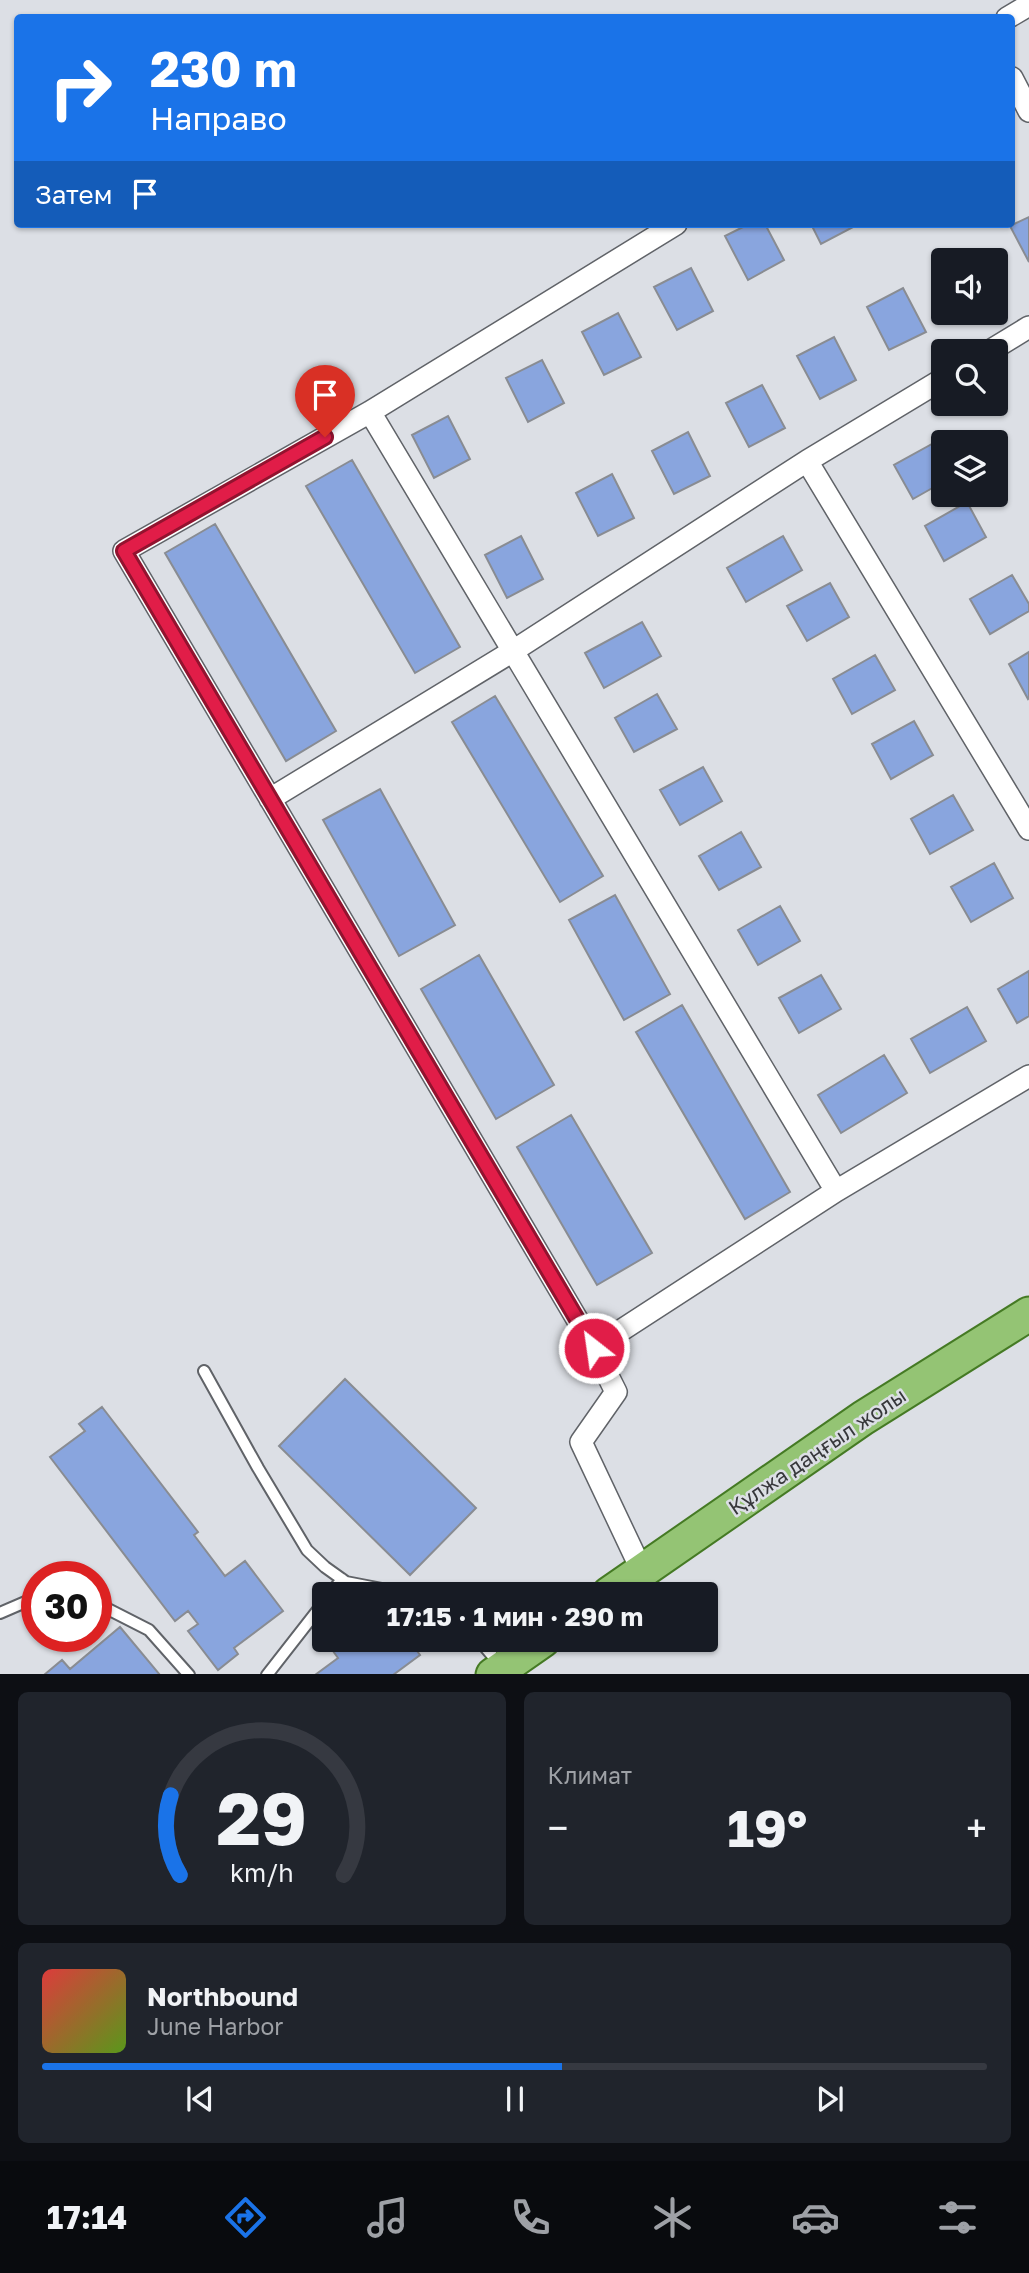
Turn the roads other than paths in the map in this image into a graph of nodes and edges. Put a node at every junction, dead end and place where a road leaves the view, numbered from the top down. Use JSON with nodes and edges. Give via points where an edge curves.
{"nodes":[{"id":1,"x":1029,"y":5,"type":"edge"},
{"id":2,"x":1014,"y":14,"type":"edge"},
{"id":3,"x":1015,"y":84,"type":"edge"},
{"id":4,"x":1029,"y":111,"type":"edge"},
{"id":5,"x":669,"y":228,"type":"edge"},
{"id":6,"x":1029,"y":327,"type":"edge"},
{"id":7,"x":1008,"y":340,"type":"edge"},
{"id":8,"x":931,"y":386,"type":"edge"},
{"id":9,"x":370,"y":412,"type":"junction"},
{"id":10,"x":807,"y":461,"type":"junction"},
{"id":11,"x":513,"y":651,"type":"junction"},
{"id":12,"x":270,"y":799,"type":"junction"},
{"id":13,"x":1029,"y":829,"type":"edge"},
{"id":14,"x":1029,"y":1076,"type":"edge"},
{"id":15,"x":836,"y":1191,"type":"junction"},
{"id":16,"x":1029,"y":1314,"type":"edge"},
{"id":17,"x":594,"y":1348,"type":"junction"},
{"id":18,"x":204,"y":1371,"type":"dead end"},
{"id":19,"x":642,"y":1571,"type":"junction"},
{"id":20,"x":342,"y":1579,"type":"junction"},
{"id":21,"x":340,"y":1582,"type":"edge"},
{"id":22,"x":346,"y":1582,"type":"edge"},
{"id":23,"x":626,"y":1582,"type":"edge"},
{"id":24,"x":21,"y":1604,"type":"edge"},
{"id":25,"x":112,"y":1610,"type":"edge"},
{"id":26,"x":0,"y":1613,"type":"edge"},
{"id":27,"x":312,"y":1617,"type":"edge"},
{"id":28,"x":486,"y":1652,"type":"edge"},
{"id":29,"x":526,"y":1652,"type":"edge"},
{"id":30,"x":498,"y":1671,"type":"edge"},
{"id":31,"x":188,"y":1674,"type":"edge"},
{"id":32,"x":268,"y":1674,"type":"edge"}],
"edges":[{"from":1,"to":2,"type":"street"},
{"from":3,"to":4,"type":"street"},
{"from":5,"to":9,"type":"street"},
{"from":6,"to":7,"type":"street"},
{"from":8,"to":10,"type":"street"},
{"from":9,"to":11,"type":"street"},
{"from":9,"to":12,"type":"street","via":[[124,551]]},
{"from":10,"to":11,"type":"street"},
{"from":10,"to":13,"type":"street"},
{"from":11,"to":12,"type":"street"},
{"from":11,"to":15,"type":"street"},
{"from":12,"to":17,"type":"street"},
{"from":14,"to":15,"type":"street"},
{"from":15,"to":17,"type":"street"},
{"from":16,"to":19,"type":"main road","name":"Құлжа даңғыл жолы","via":[[863,1418]]},
{"from":17,"to":19,"type":"street","via":[[616,1392],[582,1442]]},
{"from":18,"to":20,"type":"lane","via":[[307,1550]]},
{"from":19,"to":23,"type":"main road","name":"Құлжа даңғыл жолы"},
{"from":20,"to":21,"type":"lane"},
{"from":20,"to":22,"type":"lane"},
{"from":24,"to":26,"type":"lane"},
{"from":25,"to":31,"type":"lane","via":[[149,1630]]},
{"from":27,"to":32,"type":"lane"},
{"from":28,"to":30,"type":"lane"},
{"from":29,"to":30,"type":"main road"}]}
